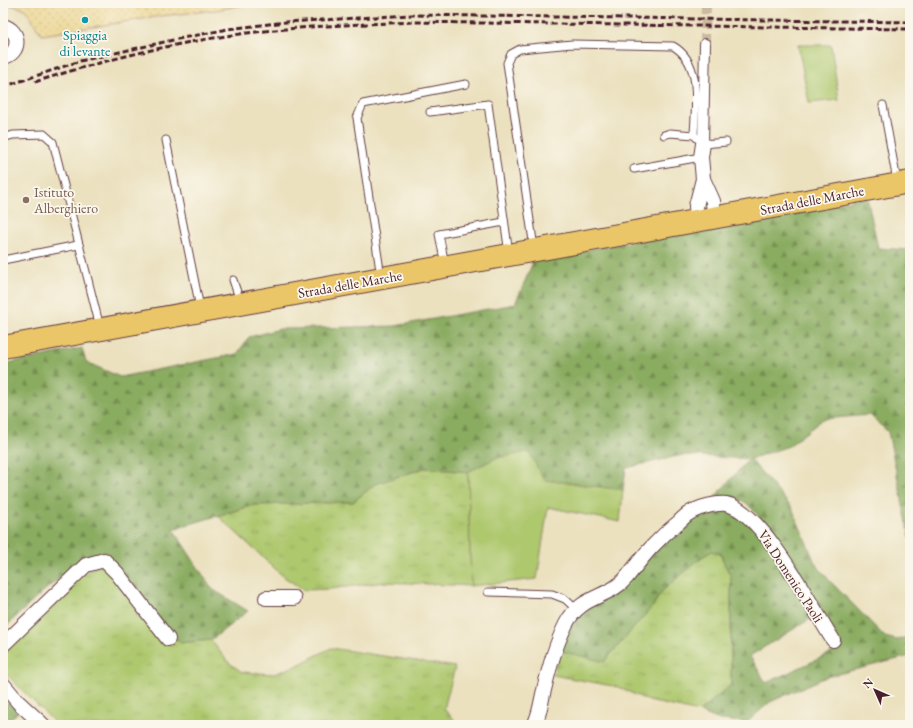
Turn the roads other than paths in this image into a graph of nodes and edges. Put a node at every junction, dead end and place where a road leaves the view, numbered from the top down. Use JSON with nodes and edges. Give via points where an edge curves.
{"nodes":[{"id":1,"x":3,"y":26,"type":"edge"},
{"id":2,"x":705,"y":44,"type":"tunnel mouth"},
{"id":3,"x":3,"y":58,"type":"edge"},
{"id":4,"x":466,"y":84,"type":"dead end"},
{"id":5,"x":883,"y":105,"type":"dead end"},
{"id":6,"x":430,"y":112,"type":"dead end"},
{"id":7,"x":664,"y":134,"type":"dead end"},
{"id":8,"x":3,"y":138,"type":"edge"},
{"id":9,"x":166,"y":140,"type":"dead end"},
{"id":10,"x":726,"y":142,"type":"dead end"},
{"id":11,"x":699,"y":145,"type":"junction"},
{"id":12,"x":634,"y":169,"type":"dead end"},
{"id":13,"x":904,"y":183,"type":"edge"},
{"id":14,"x":706,"y":219,"type":"junction"},
{"id":15,"x":504,"y":222,"type":"junction"},
{"id":16,"x":78,"y":245,"type":"junction"},
{"id":17,"x":535,"y":251,"type":"junction"},
{"id":18,"x":510,"y":256,"type":"junction"},
{"id":19,"x":3,"y":260,"type":"edge"},
{"id":20,"x":445,"y":268,"type":"junction"},
{"id":21,"x":381,"y":277,"type":"junction"},
{"id":22,"x":233,"y":280,"type":"dead end"},
{"id":23,"x":242,"y":304,"type":"junction"},
{"id":24,"x":200,"y":311,"type":"junction"},
{"id":25,"x":100,"y":329,"type":"junction"},
{"id":26,"x":3,"y":347,"type":"edge"},
{"id":27,"x":488,"y":592,"type":"dead end"},
{"id":28,"x":266,"y":598,"type":"dead end"},
{"id":29,"x":294,"y":598,"type":"dead end"},
{"id":30,"x":576,"y":609,"type":"junction"},
{"id":31,"x":168,"y":639,"type":"dead end"},
{"id":32,"x":833,"y":640,"type":"dead end"},
{"id":33,"x":3,"y":645,"type":"edge"},
{"id":34,"x":3,"y":684,"type":"edge"},
{"id":35,"x":43,"y":725,"type":"edge"},
{"id":36,"x":534,"y":725,"type":"edge"}],
"edges":[{"from":1,"to":3,"type":"street","via":[[13,32],[17,45],[12,54]]},
{"from":2,"to":11,"type":"street"},
{"from":4,"to":21,"type":"lane","via":[[362,104],[357,118]]},
{"from":5,"to":13,"type":"lane"},
{"from":6,"to":15,"type":"lane","via":[[488,104]]},
{"from":7,"to":11,"type":"lane","via":[[670,133]]},
{"from":8,"to":16,"type":"lane","via":[[13,135],[44,134],[53,142]]},
{"from":9,"to":24,"type":"lane"},
{"from":10,"to":11,"type":"lane"},
{"from":11,"to":12,"type":"lane"},
{"from":11,"to":14,"type":"street","via":[[703,179],[696,206]]},
{"from":11,"to":17,"type":"lane","via":[[695,78],[681,50],[673,46],[572,44],[520,49],[511,54],[507,63]]},
{"from":13,"to":14,"type":"main road","name":"Strada delle Marche"},
{"from":14,"to":17,"type":"main road","name":"Strada delle Marche"},
{"from":15,"to":18,"type":"lane"},
{"from":15,"to":20,"type":"lane","via":[[439,234]]},
{"from":16,"to":19,"type":"lane"},
{"from":16,"to":25,"type":"lane"},
{"from":17,"to":18,"type":"main road","name":"Strada delle Marche"},
{"from":18,"to":20,"type":"main road","name":"Strada delle Marche"},
{"from":20,"to":21,"type":"main road","name":"Strada delle Marche"},
{"from":21,"to":23,"type":"main road","name":"Strada delle Marche"},
{"from":22,"to":23,"type":"lane"},
{"from":23,"to":24,"type":"main road","name":"Strada delle Marche"},
{"from":24,"to":25,"type":"main road","name":"Strada delle Marche"},
{"from":25,"to":26,"type":"main road","name":"Strada delle Marche"},
{"from":27,"to":30,"type":"lane","via":[[552,594],[564,599]]},
{"from":28,"to":29,"type":"street"},
{"from":30,"to":32,"type":"street","name":"Via Domenico Paoli","via":[[590,598],[609,591],[622,582],[656,540],[692,511],[725,504],[740,510],[757,525],[776,548]]},
{"from":30,"to":36,"type":"street","name":"Via Domenico Paoli","via":[[566,624],[549,668]]},
{"from":31,"to":33,"type":"street","via":[[118,574],[104,560],[86,565]]},
{"from":34,"to":35,"type":"street"}]}
